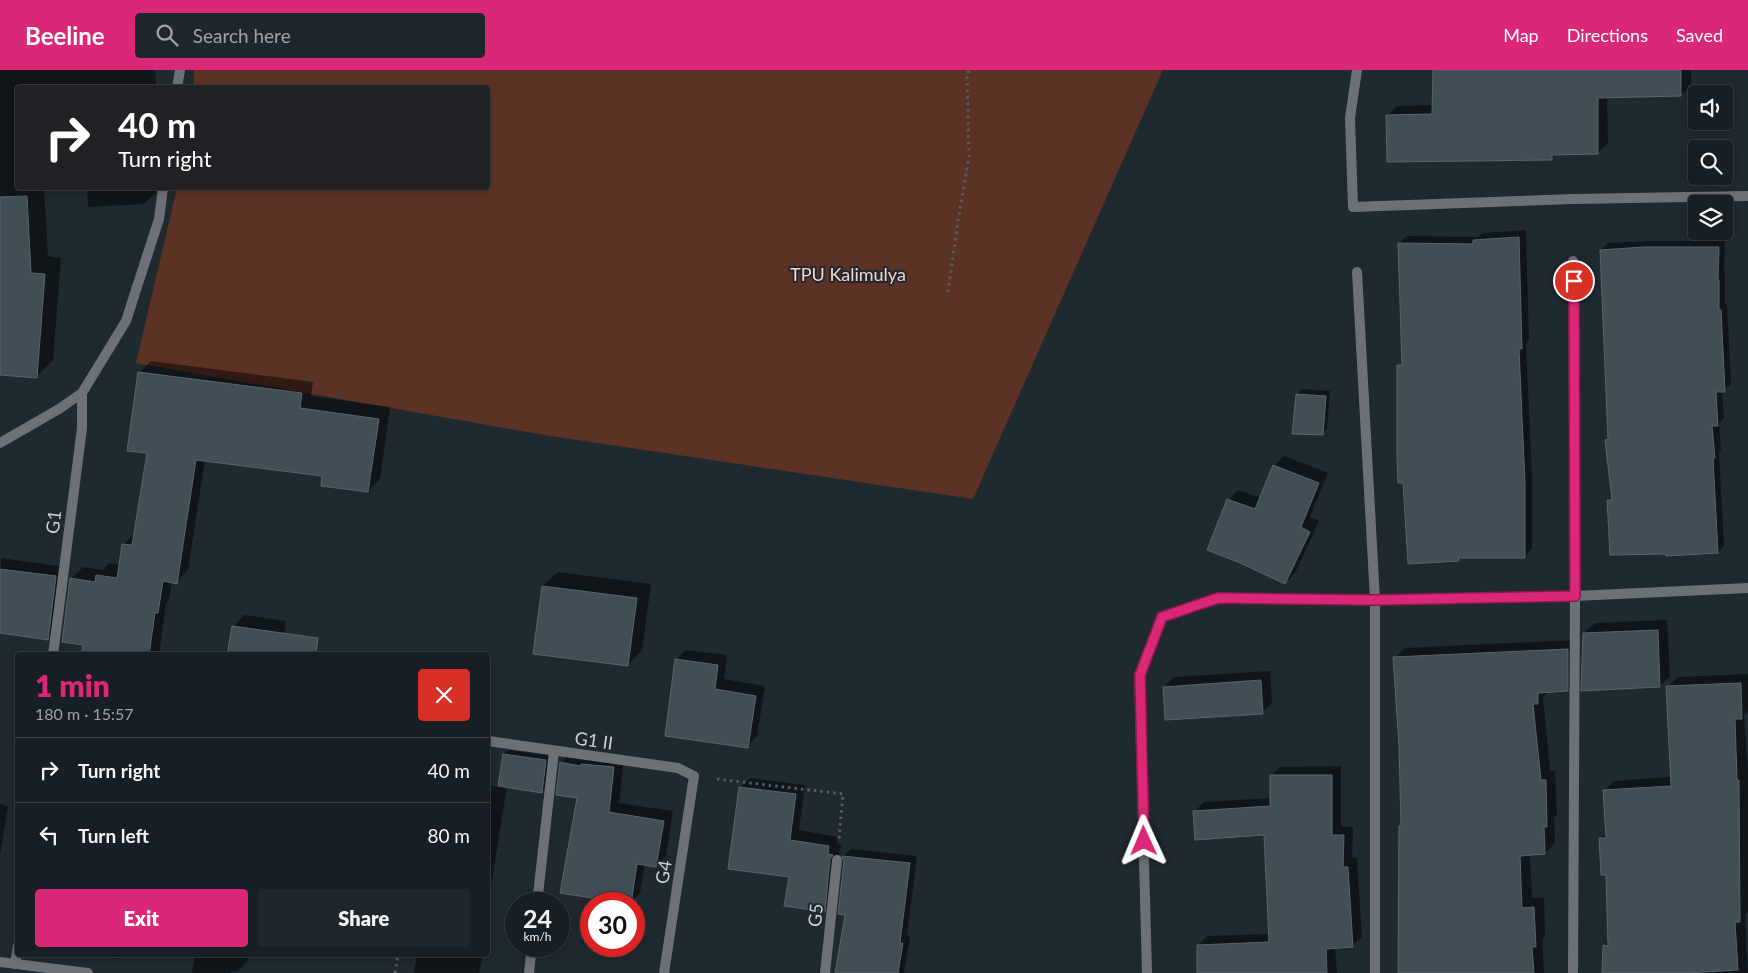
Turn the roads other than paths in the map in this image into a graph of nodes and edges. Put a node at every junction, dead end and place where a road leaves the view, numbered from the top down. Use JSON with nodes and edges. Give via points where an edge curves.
{"nodes":[{"id":1,"x":180,"y":70,"type":"edge"},
{"id":2,"x":1357,"y":70,"type":"edge"},
{"id":3,"x":178,"y":85,"type":"edge"},
{"id":4,"x":163,"y":190,"type":"edge"},
{"id":5,"x":1748,"y":196,"type":"edge"},
{"id":6,"x":1574,"y":261,"type":"dead end"},
{"id":7,"x":1357,"y":272,"type":"dead end"},
{"id":8,"x":82,"y":393,"type":"junction"},
{"id":9,"x":0,"y":442,"type":"edge"},
{"id":10,"x":1748,"y":588,"type":"edge"},
{"id":11,"x":1575,"y":596,"type":"junction"},
{"id":12,"x":1375,"y":600,"type":"junction"},
{"id":13,"x":53,"y":652,"type":"edge"},
{"id":14,"x":490,"y":741,"type":"edge"},
{"id":15,"x":554,"y":751,"type":"junction"},
{"id":16,"x":694,"y":776,"type":"joint"},
{"id":17,"x":837,"y":860,"type":"road end"},
{"id":18,"x":538,"y":892,"type":"edge"},
{"id":19,"x":16,"y":957,"type":"edge"},
{"id":20,"x":531,"y":957,"type":"edge"},
{"id":21,"x":0,"y":962,"type":"edge"},
{"id":22,"x":15,"y":964,"type":"junction"},
{"id":23,"x":88,"y":973,"type":"edge"},
{"id":24,"x":529,"y":973,"type":"edge"},
{"id":25,"x":664,"y":973,"type":"edge"},
{"id":26,"x":825,"y":973,"type":"edge"},
{"id":27,"x":1147,"y":973,"type":"edge"},
{"id":28,"x":1376,"y":973,"type":"edge"},
{"id":29,"x":1573,"y":973,"type":"edge"}],
"edges":[{"from":1,"to":3,"type":"street"},
{"from":2,"to":5,"type":"street","via":[[1350,118],[1354,207]]},
{"from":4,"to":8,"type":"street","via":[[159,220],[126,321]]},
{"from":6,"to":11,"type":"street"},
{"from":7,"to":12,"type":"street"},
{"from":8,"to":9,"type":"street"},
{"from":8,"to":13,"type":"street","name":"G1","via":[[82,428]]},
{"from":10,"to":11,"type":"street"},
{"from":11,"to":12,"type":"street"},
{"from":11,"to":29,"type":"street"},
{"from":12,"to":27,"type":"street","via":[[1218,598],[1162,617],[1140,675]]},
{"from":12,"to":28,"type":"street"},
{"from":14,"to":15,"type":"street","name":"G1 II"},
{"from":15,"to":16,"type":"street","name":"G1 II","via":[[678,768]]},
{"from":15,"to":18,"type":"street"},
{"from":16,"to":25,"type":"street","name":"G4"},
{"from":17,"to":26,"type":"street","name":"G5"},
{"from":19,"to":22,"type":"street"},
{"from":20,"to":24,"type":"street"},
{"from":21,"to":22,"type":"street"},
{"from":22,"to":23,"type":"street"}]}
